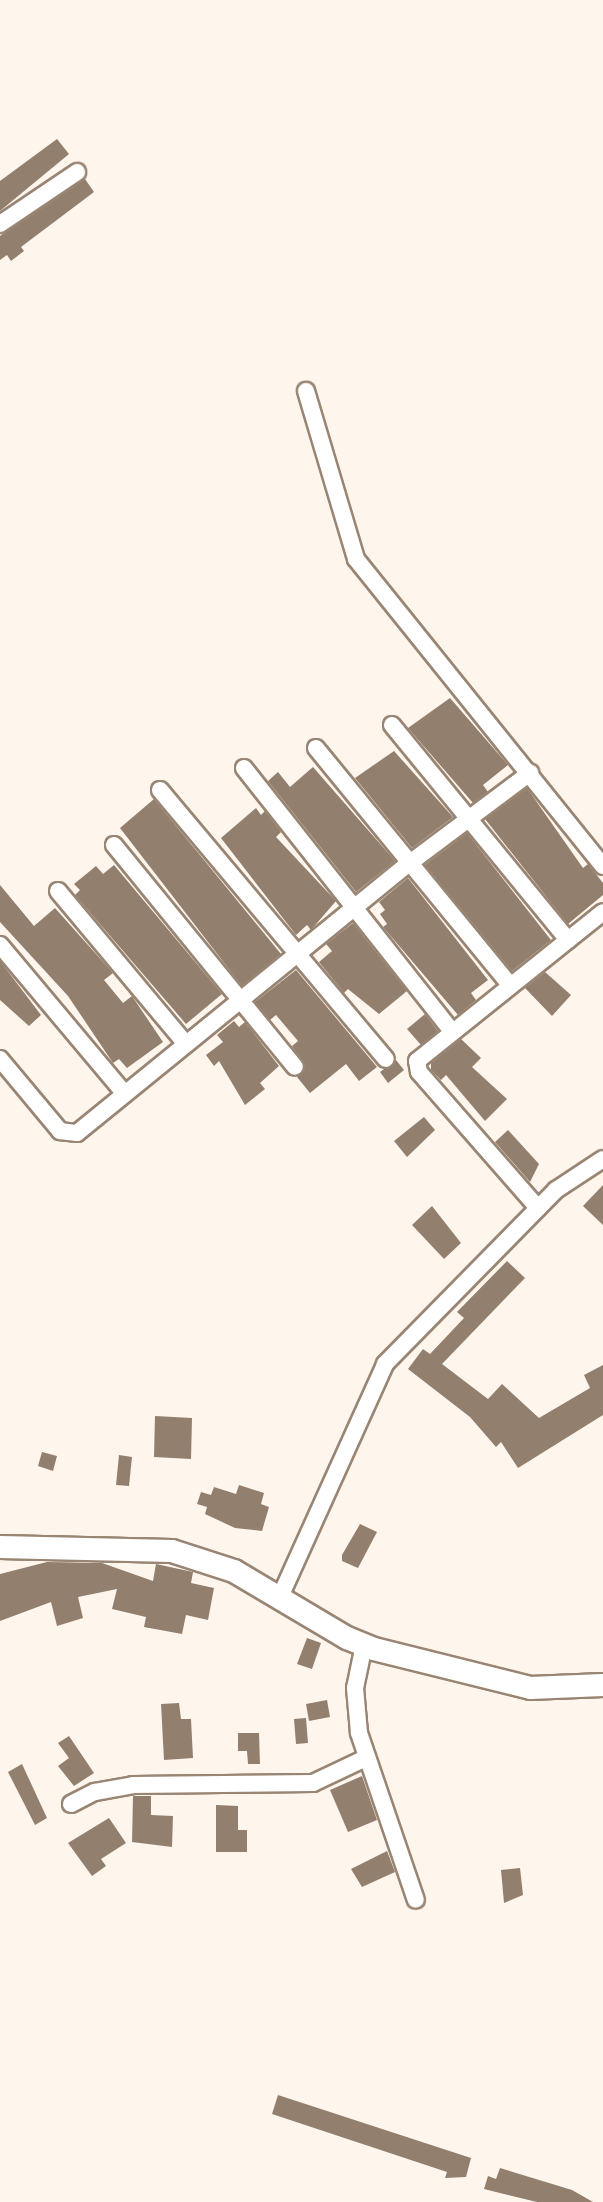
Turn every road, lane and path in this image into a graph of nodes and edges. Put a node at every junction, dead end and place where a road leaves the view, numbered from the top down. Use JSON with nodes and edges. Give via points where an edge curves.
{"nodes":[{"id":1,"x":77,"y":172,"type":"dead end"},
{"id":2,"x":0,"y":224,"type":"edge"},
{"id":3,"x":306,"y":391,"type":"dead end"},
{"id":4,"x":392,"y":725,"type":"dead end"},
{"id":5,"x":316,"y":748,"type":"dead end"},
{"id":6,"x":244,"y":768,"type":"dead end"},
{"id":7,"x":530,"y":773,"type":"junction"},
{"id":8,"x":160,"y":790,"type":"dead end"},
{"id":9,"x":468,"y":819,"type":"junction"},
{"id":10,"x":114,"y":845,"type":"dead end"},
{"id":11,"x":411,"y":862,"type":"junction"},
{"id":12,"x":603,"y":866,"type":"edge"},
{"id":13,"x":58,"y":891,"type":"dead end"},
{"id":14,"x":357,"y":907,"type":"junction"},
{"id":15,"x":603,"y":912,"type":"edge"},
{"id":16,"x":568,"y":939,"type":"junction"},
{"id":17,"x":0,"y":945,"type":"edge"},
{"id":18,"x":299,"y":954,"type":"junction"},
{"id":19,"x":510,"y":985,"type":"junction"},
{"id":20,"x":240,"y":1000,"type":"junction"},
{"id":21,"x":451,"y":1030,"type":"junction"},
{"id":22,"x":185,"y":1043,"type":"junction"},
{"id":23,"x":0,"y":1059,"type":"edge"},
{"id":24,"x":386,"y":1059,"type":"dead end"},
{"id":25,"x":295,"y":1067,"type":"dead end"},
{"id":26,"x":125,"y":1094,"type":"junction"},
{"id":27,"x":603,"y":1159,"type":"edge"},
{"id":28,"x":538,"y":1208,"type":"junction"},
{"id":29,"x":0,"y":1547,"type":"edge"},
{"id":30,"x":280,"y":1597,"type":"junction"},
{"id":31,"x":364,"y":1645,"type":"junction"},
{"id":32,"x":603,"y":1685,"type":"edge"},
{"id":33,"x":366,"y":1758,"type":"junction"},
{"id":34,"x":71,"y":1804,"type":"dead end"},
{"id":35,"x":416,"y":1900,"type":"dead end"}],
"edges":[{"from":1,"to":2,"type":"street"},
{"from":3,"to":7,"type":"street","via":[[356,559]]},
{"from":4,"to":9,"type":"street"},
{"from":5,"to":11,"type":"street"},
{"from":6,"to":14,"type":"street"},
{"from":7,"to":9,"type":"street"},
{"from":7,"to":12,"type":"street"},
{"from":8,"to":18,"type":"street"},
{"from":9,"to":11,"type":"street"},
{"from":9,"to":16,"type":"street"},
{"from":10,"to":20,"type":"street"},
{"from":11,"to":14,"type":"street"},
{"from":11,"to":19,"type":"street"},
{"from":13,"to":22,"type":"street"},
{"from":14,"to":18,"type":"street"},
{"from":14,"to":21,"type":"street"},
{"from":15,"to":16,"type":"street"},
{"from":16,"to":19,"type":"street"},
{"from":17,"to":26,"type":"street"},
{"from":18,"to":20,"type":"street"},
{"from":18,"to":24,"type":"street"},
{"from":19,"to":21,"type":"street"},
{"from":20,"to":22,"type":"street"},
{"from":20,"to":25,"type":"street"},
{"from":21,"to":28,"type":"street","via":[[419,1058],[419,1072]]},
{"from":22,"to":26,"type":"street"},
{"from":23,"to":26,"type":"street","via":[[60,1131],[69,1134]]},
{"from":27,"to":28,"type":"street"},
{"from":28,"to":30,"type":"street","via":[[385,1364]]},
{"from":29,"to":30,"type":"street","via":[[155,1548],[214,1562]]},
{"from":30,"to":31,"type":"street"},
{"from":31,"to":32,"type":"street","via":[[530,1688]]},
{"from":31,"to":33,"type":"street","via":[[355,1710]]},
{"from":33,"to":34,"type":"street","via":[[313,1783],[122,1786]]},
{"from":33,"to":35,"type":"street"}]}
